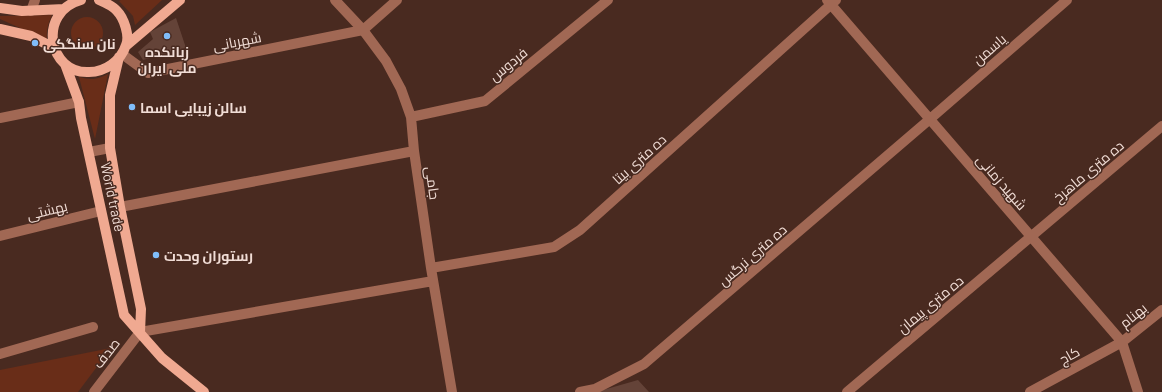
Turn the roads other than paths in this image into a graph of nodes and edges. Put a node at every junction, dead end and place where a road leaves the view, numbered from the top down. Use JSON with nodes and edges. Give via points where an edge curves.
{"nodes":[{"id":1,"x":35,"y":0,"type":"edge"},
{"id":2,"x":81,"y":0,"type":"edge"},
{"id":3,"x":99,"y":0,"type":"edge"},
{"id":4,"x":180,"y":0,"type":"edge"},
{"id":5,"x":335,"y":0,"type":"edge"},
{"id":6,"x":398,"y":0,"type":"edge"},
{"id":7,"x":608,"y":0,"type":"edge"},
{"id":8,"x":1067,"y":0,"type":"edge"},
{"id":9,"x":832,"y":2,"type":"edge"},
{"id":10,"x":0,"y":8,"type":"edge"},
{"id":11,"x":64,"y":9,"type":"junction"},
{"id":12,"x":31,"y":11,"type":"junction"},
{"id":13,"x":0,"y":29,"type":"edge"},
{"id":14,"x":363,"y":30,"type":"junction"},
{"id":15,"x":54,"y":48,"type":"junction"},
{"id":16,"x":123,"y":52,"type":"junction"},
{"id":17,"x":65,"y":64,"type":"junction"},
{"id":18,"x":79,"y":102,"type":"junction"},
{"id":19,"x":410,"y":117,"type":"junction"},
{"id":20,"x":0,"y":118,"type":"edge"},
{"id":21,"x":930,"y":119,"type":"junction"},
{"id":22,"x":1162,"y":126,"type":"edge"},
{"id":23,"x":110,"y":148,"type":"junction"},
{"id":24,"x":414,"y":151,"type":"junction"},
{"id":25,"x":89,"y":152,"type":"junction"},
{"id":26,"x":120,"y":207,"type":"junction"},
{"id":27,"x":101,"y":211,"type":"junction"},
{"id":28,"x":0,"y":236,"type":"edge"},
{"id":29,"x":1032,"y":237,"type":"junction"},
{"id":30,"x":431,"y":268,"type":"junction"},
{"id":31,"x":433,"y":281,"type":"junction"},
{"id":32,"x":1162,"y":310,"type":"edge"},
{"id":33,"x":93,"y":327,"type":"dead end"},
{"id":34,"x":140,"y":332,"type":"junction"},
{"id":35,"x":1122,"y":342,"type":"junction"},
{"id":36,"x":0,"y":354,"type":"edge"},
{"id":37,"x":94,"y":392,"type":"edge"},
{"id":38,"x":204,"y":392,"type":"edge"},
{"id":39,"x":452,"y":392,"type":"edge"},
{"id":40,"x":580,"y":392,"type":"edge"},
{"id":41,"x":847,"y":392,"type":"edge"},
{"id":42,"x":1030,"y":392,"type":"edge"},
{"id":43,"x":1138,"y":392,"type":"edge"}],
"edges":[{"from":1,"to":12,"type":"street"},
{"from":2,"to":11,"type":"main road"},
{"from":3,"to":16,"type":"main road","via":[[117,11],[123,20],[126,31]]},
{"from":4,"to":16,"type":"main road"},
{"from":5,"to":14,"type":"street","name":"جامی"},
{"from":6,"to":14,"type":"street"},
{"from":7,"to":19,"type":"street","name":"فردوس","via":[[485,101]]},
{"from":8,"to":21,"type":"street","name":"یاسمن"},
{"from":9,"to":21,"type":"street","name":"شهید زمانی"},
{"from":9,"to":30,"type":"street","name":"ده متری بیتا","via":[[580,230],[554,247]]},
{"from":10,"to":12,"type":"main road"},
{"from":11,"to":12,"type":"main road"},
{"from":11,"to":15,"type":"main road","via":[[53,27]]},
{"from":13,"to":15,"type":"main road","via":[[31,36]]},
{"from":14,"to":16,"type":"street","name":"شهربانی","via":[[148,73]]},
{"from":14,"to":19,"type":"street","name":"جامی","via":[[386,60],[401,89]]},
{"from":15,"to":17,"type":"main road","name":"World trade"},
{"from":16,"to":17,"type":"main road","via":[[110,66],[100,71],[88,73]]},
{"from":16,"to":23,"type":"main road","name":"World trade","via":[[110,95]]},
{"from":17,"to":18,"type":"main road","name":"World trade"},
{"from":18,"to":20,"type":"street"},
{"from":18,"to":25,"type":"main road","name":"World trade"},
{"from":19,"to":24,"type":"street","name":"جامی"},
{"from":21,"to":29,"type":"street","name":"شهید زمانی"},
{"from":21,"to":40,"type":"street","name":"ده متری نرگس","via":[[644,364],[595,389]]},
{"from":22,"to":29,"type":"street","name":"ده متری ماهرخ"},
{"from":23,"to":25,"type":"street"},
{"from":23,"to":26,"type":"main road","name":"World trade"},
{"from":24,"to":26,"type":"street"},
{"from":24,"to":30,"type":"street","name":"جامی"},
{"from":25,"to":27,"type":"main road","name":"World trade"},
{"from":26,"to":34,"type":"main road","name":"World trade","via":[[141,309]]},
{"from":27,"to":28,"type":"street","name":"بهشتی"},
{"from":27,"to":34,"type":"main road","name":"World trade","via":[[124,314]]},
{"from":29,"to":35,"type":"street","name":"شهید زمانی"},
{"from":29,"to":41,"type":"street","name":"ده متری پیمان"},
{"from":30,"to":31,"type":"street","name":"جامی"},
{"from":31,"to":34,"type":"street"},
{"from":31,"to":39,"type":"street","name":"جامی"},
{"from":32,"to":35,"type":"street","name":"بهنام"},
{"from":33,"to":36,"type":"street"},
{"from":34,"to":37,"type":"street","name":"صدف"},
{"from":34,"to":38,"type":"main road","name":"World trade","via":[[162,358]]},
{"from":35,"to":42,"type":"street","name":"کاج"},
{"from":35,"to":43,"type":"street","name":"شهید زمانی"}]}
